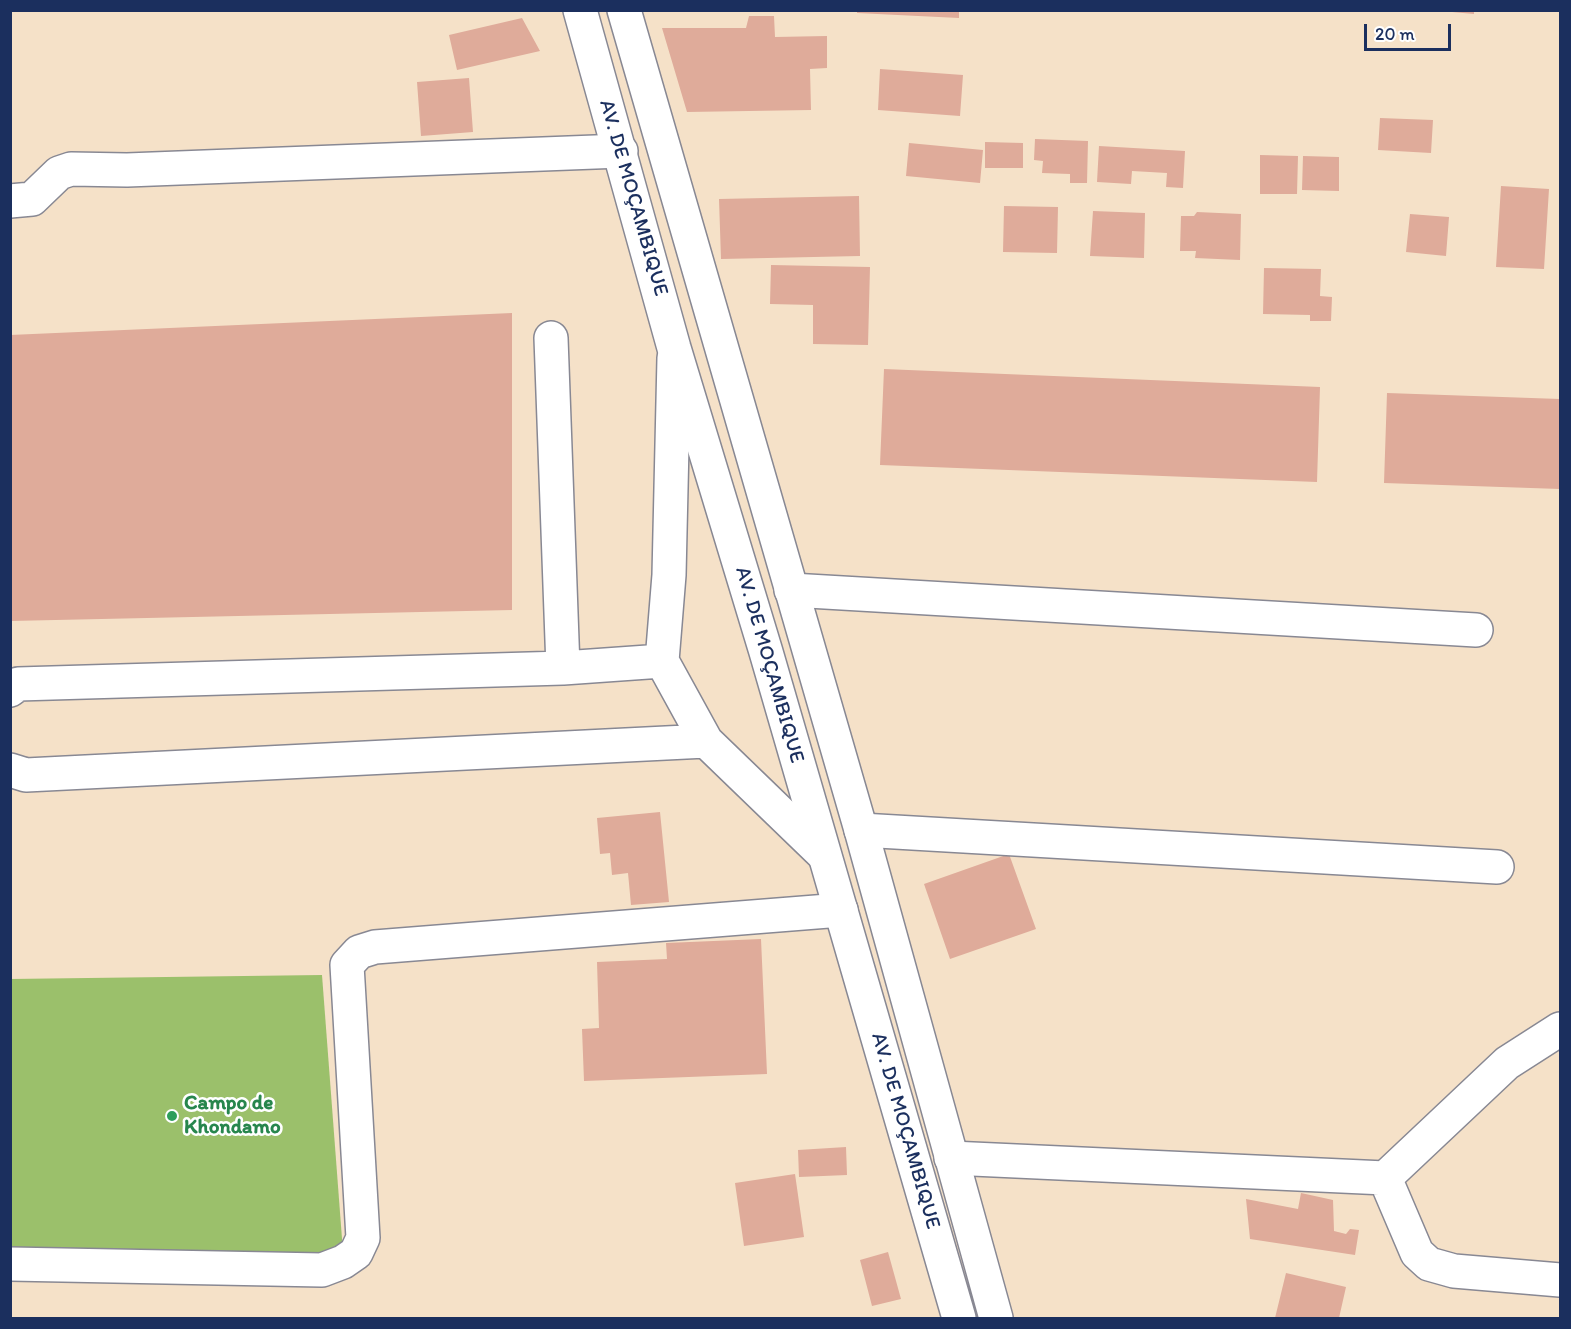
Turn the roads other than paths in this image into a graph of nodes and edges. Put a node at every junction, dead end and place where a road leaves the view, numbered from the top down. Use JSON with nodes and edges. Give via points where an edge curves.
{"nodes":[{"id":1,"x":580,"y":10,"type":"edge"},
{"id":2,"x":624,"y":10,"type":"edge"},
{"id":3,"x":621,"y":152,"type":"junction"},
{"id":4,"x":10,"y":201,"type":"edge"},
{"id":5,"x":551,"y":338,"type":"dead end"},
{"id":6,"x":674,"y":348,"type":"junction"},
{"id":7,"x":791,"y":590,"type":"junction"},
{"id":8,"x":1476,"y":630,"type":"dead end"},
{"id":9,"x":662,"y":661,"type":"junction"},
{"id":10,"x":563,"y":668,"type":"junction"},
{"id":11,"x":10,"y":690,"type":"edge"},
{"id":12,"x":706,"y":741,"type":"junction"},
{"id":13,"x":10,"y":770,"type":"edge"},
{"id":14,"x":861,"y":830,"type":"junction"},
{"id":15,"x":824,"y":855,"type":"junction"},
{"id":16,"x":1497,"y":867,"type":"dead end"},
{"id":17,"x":841,"y":910,"type":"junction"},
{"id":18,"x":1560,"y":1029,"type":"edge"},
{"id":19,"x":951,"y":1158,"type":"junction"},
{"id":20,"x":1385,"y":1178,"type":"junction"},
{"id":21,"x":10,"y":1264,"type":"edge"},
{"id":22,"x":1560,"y":1280,"type":"edge"},
{"id":23,"x":959,"y":1318,"type":"edge"},
{"id":24,"x":996,"y":1318,"type":"edge"}],
"edges":[{"from":1,"to":3,"type":"main road","name":"AV. DE MOÇAMBIQUE"},
{"from":2,"to":7,"type":"main road","name":"AV. DE MOÇAMBIQUE"},
{"from":3,"to":4,"type":"main road","via":[[71,170],[59,173],[32,199]]},
{"from":3,"to":6,"type":"main road","name":"AV. DE MOÇAMBIQUE"},
{"from":5,"to":10,"type":"main road"},
{"from":6,"to":9,"type":"main road","via":[[669,575]]},
{"from":6,"to":15,"type":"main road","name":"AV. DE MOÇAMBIQUE"},
{"from":7,"to":8,"type":"main road"},
{"from":7,"to":14,"type":"main road","name":"AV. DE MOÇAMBIQUE"},
{"from":9,"to":10,"type":"main road"},
{"from":9,"to":12,"type":"main road"},
{"from":10,"to":11,"type":"main road","via":[[18,684]]},
{"from":12,"to":13,"type":"main road","via":[[26,775]]},
{"from":12,"to":15,"type":"main road"},
{"from":14,"to":16,"type":"main road"},
{"from":14,"to":19,"type":"main road","name":"AV. DE MOÇAMBIQUE"},
{"from":15,"to":17,"type":"main road","name":"AV. DE MOÇAMBIQUE"},
{"from":17,"to":21,"type":"main road","via":[[375,947],[358,952],[347,965],[363,1238],[356,1253],[322,1270]]},
{"from":17,"to":23,"type":"main road","name":"AV. DE MOÇAMBIQUE"},
{"from":18,"to":20,"type":"main road","via":[[1507,1063]]},
{"from":19,"to":20,"type":"main road"},
{"from":19,"to":24,"type":"main road","name":"AV. DE MOÇAMBIQUE"},
{"from":20,"to":22,"type":"main road","via":[[1417,1253],[1429,1264],[1454,1271]]}]}
